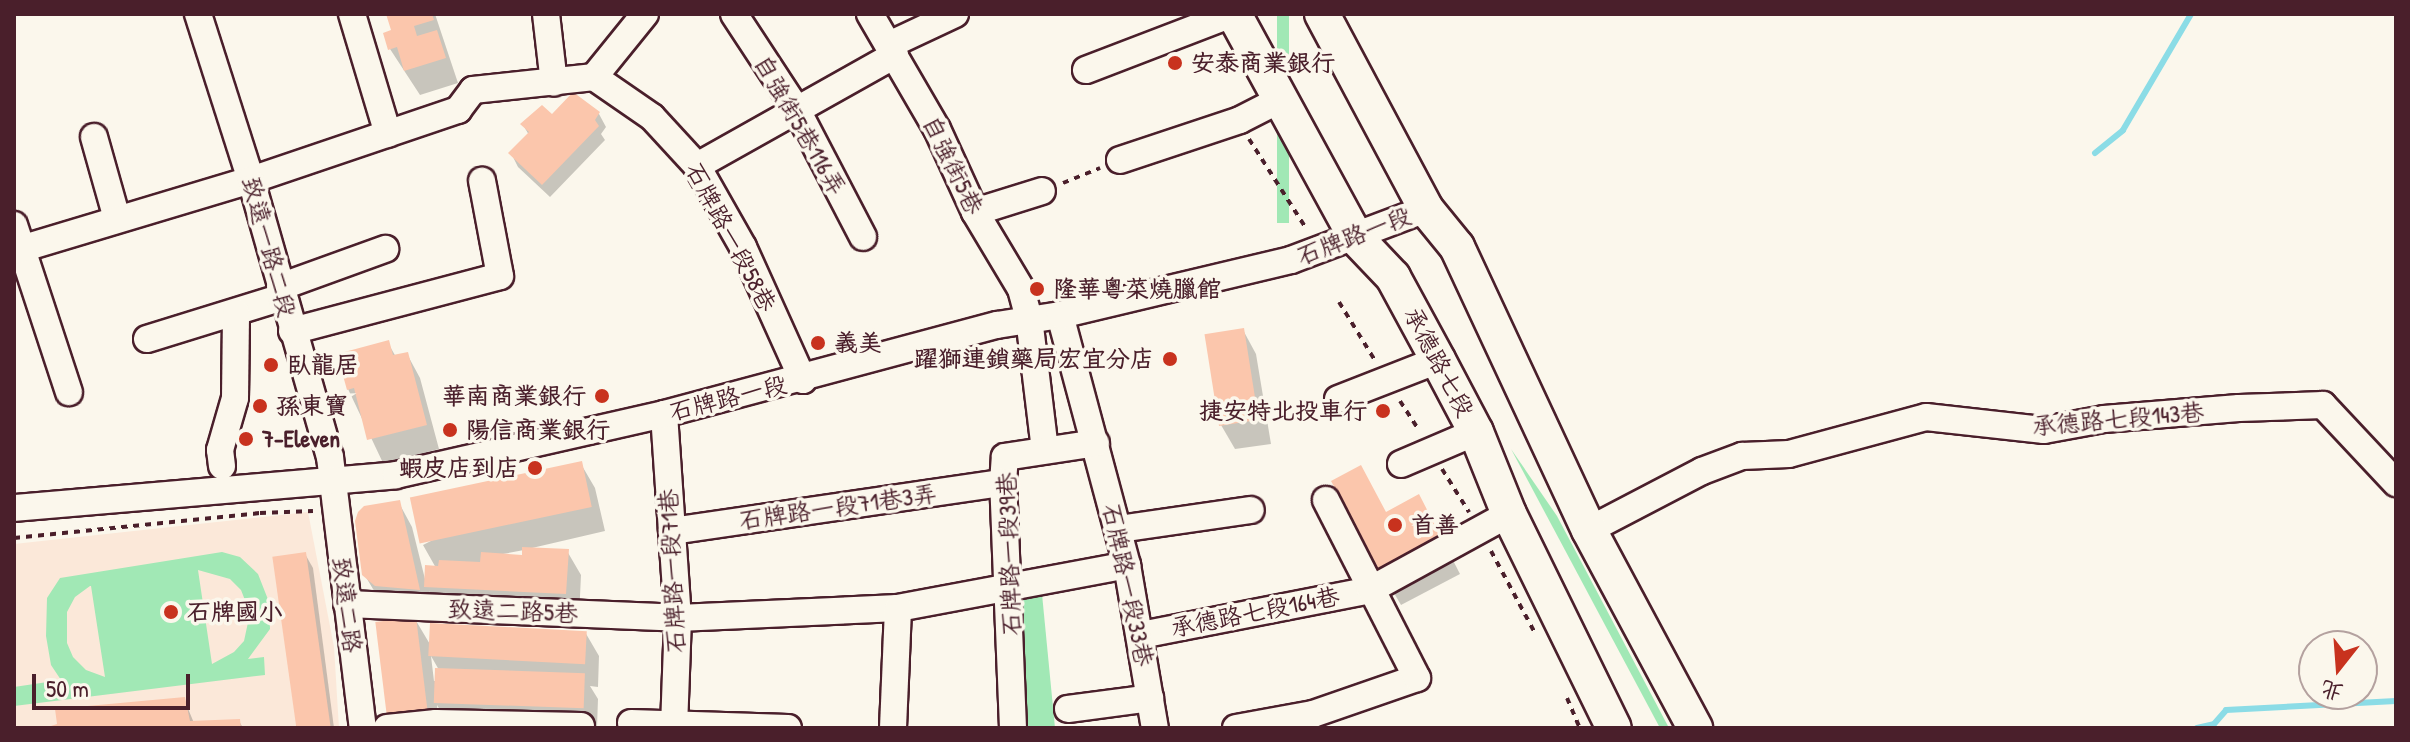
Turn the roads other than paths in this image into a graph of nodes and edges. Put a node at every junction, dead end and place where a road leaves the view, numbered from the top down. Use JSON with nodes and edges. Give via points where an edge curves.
{"nodes":[{"id":1,"x":352,"y":14,"type":"edge"},
{"id":2,"x":546,"y":14,"type":"edge"},
{"id":3,"x":645,"y":14,"type":"edge"},
{"id":4,"x":734,"y":14,"type":"edge"},
{"id":5,"x":870,"y":14,"type":"edge"},
{"id":6,"x":955,"y":14,"type":"edge"},
{"id":7,"x":1233,"y":14,"type":"edge"},
{"id":8,"x":1322,"y":14,"type":"edge"},
{"id":9,"x":204,"y":15,"type":"edge"},
{"id":10,"x":892,"y":50,"type":"junction"},
{"id":11,"x":1086,"y":70,"type":"dead end"},
{"id":12,"x":594,"y":77,"type":"junction"},
{"id":13,"x":554,"y":83,"type":"junction"},
{"id":14,"x":1279,"y":100,"type":"junction"},
{"id":15,"x":797,"y":110,"type":"junction"},
{"id":16,"x":388,"y":134,"type":"junction"},
{"id":17,"x":94,"y":137,"type":"dead end"},
{"id":18,"x":1120,"y":160,"type":"road end"},
{"id":19,"x":697,"y":166,"type":"junction"},
{"id":20,"x":251,"y":180,"type":"junction"},
{"id":21,"x":482,"y":181,"type":"dead end"},
{"id":22,"x":1042,"y":191,"type":"road end"},
{"id":23,"x":1426,"y":209,"type":"junction"},
{"id":24,"x":975,"y":212,"type":"junction"},
{"id":25,"x":117,"y":219,"type":"junction"},
{"id":26,"x":863,"y":237,"type":"dead end"},
{"id":27,"x":1356,"y":238,"type":"junction"},
{"id":28,"x":17,"y":241,"type":"edge"},
{"id":29,"x":385,"y":249,"type":"dead end"},
{"id":30,"x":281,"y":292,"type":"junction"},
{"id":31,"x":236,"y":313,"type":"junction"},
{"id":32,"x":1060,"y":315,"type":"junction"},
{"id":33,"x":1029,"y":318,"type":"junction"},
{"id":34,"x":292,"y":331,"type":"junction"},
{"id":35,"x":147,"y":339,"type":"dead end"},
{"id":36,"x":1438,"y":360,"type":"junction"},
{"id":37,"x":803,"y":380,"type":"junction"},
{"id":38,"x":69,"y":392,"type":"dead end"},
{"id":39,"x":1338,"y":399,"type":"dead end"},
{"id":40,"x":664,"y":414,"type":"junction"},
{"id":41,"x":1476,"y":432,"type":"junction"},
{"id":42,"x":1096,"y":443,"type":"junction"},
{"id":43,"x":1045,"y":450,"type":"junction"},
{"id":44,"x":221,"y":458,"type":"dead end"},
{"id":45,"x":1401,"y":464,"type":"dead end"},
{"id":46,"x":333,"y":482,"type":"junction"},
{"id":47,"x":1003,"y":483,"type":"junction"},
{"id":48,"x":2396,"y":483,"type":"edge"},
{"id":49,"x":1326,"y":500,"type":"dead end"},
{"id":50,"x":14,"y":508,"type":"edge"},
{"id":51,"x":1251,"y":510,"type":"dead end"},
{"id":52,"x":1495,"y":523,"type":"junction"},
{"id":53,"x":1119,"y":529,"type":"junction"},
{"id":54,"x":1589,"y":530,"type":"junction"},
{"id":55,"x":672,"y":531,"type":"junction"},
{"id":56,"x":1127,"y":565,"type":"junction"},
{"id":57,"x":1009,"y":586,"type":"junction"},
{"id":58,"x":1370,"y":590,"type":"junction"},
{"id":59,"x":347,"y":604,"type":"junction"},
{"id":60,"x":898,"y":608,"type":"junction"},
{"id":61,"x":678,"y":618,"type":"junction"},
{"id":62,"x":1141,"y":635,"type":"junction"},
{"id":63,"x":1150,"y":698,"type":"junction"},
{"id":64,"x":1068,"y":709,"type":"dead end"},
{"id":65,"x":1317,"y":721,"type":"edge"},
{"id":66,"x":631,"y":723,"type":"dead end"},
{"id":67,"x":581,"y":726,"type":"edge"},
{"id":68,"x":674,"y":726,"type":"edge"},
{"id":69,"x":363,"y":728,"type":"edge"},
{"id":70,"x":387,"y":728,"type":"edge"},
{"id":71,"x":788,"y":728,"type":"edge"},
{"id":72,"x":893,"y":728,"type":"edge"},
{"id":73,"x":1013,"y":728,"type":"edge"},
{"id":74,"x":1155,"y":728,"type":"edge"},
{"id":75,"x":1236,"y":728,"type":"edge"},
{"id":76,"x":1614,"y":728,"type":"edge"},
{"id":77,"x":1695,"y":728,"type":"edge"}],
"edges":[{"from":1,"to":16,"type":"street"},
{"from":2,"to":13,"type":"street"},
{"from":3,"to":12,"type":"street"},
{"from":4,"to":15,"type":"street","name":"自強街5巷116弄"},
{"from":5,"to":10,"type":"street","name":"自強街5巷"},
{"from":6,"to":10,"type":"street"},
{"from":7,"to":11,"type":"street"},
{"from":7,"to":14,"type":"main road","name":"承德路七段"},
{"from":8,"to":23,"type":"main road"},
{"from":9,"to":20,"type":"street","name":"致遠一路二段"},
{"from":10,"to":15,"type":"street"},
{"from":10,"to":24,"type":"street","name":"自強街5巷","via":[[937,129]]},
{"from":12,"to":13,"type":"street"},
{"from":12,"to":19,"type":"street","name":"石牌路一段58巷","via":[[652,117]]},
{"from":13,"to":16,"type":"street","via":[[473,90],[458,110]]},
{"from":14,"to":18,"type":"street","via":[[1240,120]]},
{"from":14,"to":27,"type":"main road","name":"承德路七段"},
{"from":15,"to":19,"type":"street"},
{"from":15,"to":26,"type":"street","name":"自強街5巷116弄"},
{"from":16,"to":20,"type":"street"},
{"from":17,"to":25,"type":"street"},
{"from":19,"to":37,"type":"street","name":"石牌路一段58巷","via":[[743,247]]},
{"from":20,"to":25,"type":"street"},
{"from":20,"to":30,"type":"street","name":"致遠一路二段"},
{"from":21,"to":34,"type":"street","via":[[500,276]]},
{"from":22,"to":24,"type":"street"},
{"from":23,"to":27,"type":"street","name":"石牌路一段"},
{"from":23,"to":54,"type":"main road","via":[[1457,247]]},
{"from":24,"to":33,"type":"street","name":"自強街5巷","via":[[1021,289]]},
{"from":25,"to":28,"type":"street"},
{"from":27,"to":32,"type":"street","name":"石牌路一段","via":[[1291,260]]},
{"from":27,"to":36,"type":"main road","name":"承德路七段","via":[[1393,277]]},
{"from":28,"to":38,"type":"street"},
{"from":29,"to":30,"type":"street"},
{"from":30,"to":31,"type":"street"},
{"from":30,"to":34,"type":"street","name":"致遠一路二段"},
{"from":31,"to":35,"type":"street"},
{"from":31,"to":44,"type":"street","via":[[235,398]]},
{"from":32,"to":33,"type":"street","name":"石牌路一段"},
{"from":32,"to":42,"type":"street","name":"石牌路一段33巷"},
{"from":33,"to":37,"type":"street","name":"石牌路一段"},
{"from":33,"to":43,"type":"street","name":"石牌路一段39巷"},
{"from":34,"to":46,"type":"street","name":"致遠一路二段"},
{"from":36,"to":39,"type":"street"},
{"from":36,"to":41,"type":"main road","name":"承德路七段"},
{"from":37,"to":40,"type":"street","name":"石牌路一段"},
{"from":40,"to":46,"type":"street","name":"石牌路一段","via":[[396,475]]},
{"from":40,"to":55,"type":"street","name":"石牌路一段71巷"},
{"from":41,"to":45,"type":"street"},
{"from":41,"to":52,"type":"main road","name":"承德路七段"},
{"from":42,"to":43,"type":"street"},
{"from":42,"to":53,"type":"street","name":"石牌路一段33巷"},
{"from":43,"to":47,"type":"street","name":"石牌路一段39巷","via":[[1005,457]]},
{"from":46,"to":50,"type":"street","name":"石牌路一段"},
{"from":46,"to":59,"type":"street","name":"致遠二路"},
{"from":47,"to":55,"type":"street","name":"石牌路一段71巷3弄"},
{"from":47,"to":57,"type":"street","name":"石牌路一段39巷"},
{"from":48,"to":54,"type":"street","name":"承德路七段143巷","via":[[2323,405],[2119,418],[2044,430],[1926,417],[1789,454],[1742,456]]},
{"from":49,"to":58,"type":"street"},
{"from":51,"to":53,"type":"street"},
{"from":52,"to":58,"type":"street","name":"承德路七段164巷"},
{"from":52,"to":76,"type":"main road","name":"承德路七段"},
{"from":53,"to":56,"type":"street","name":"石牌路一段33巷"},
{"from":54,"to":77,"type":"main road"},
{"from":55,"to":61,"type":"street","name":"石牌路一段71巷"},
{"from":56,"to":57,"type":"street","name":"致遠二路5巷"},
{"from":56,"to":62,"type":"street","name":"石牌路一段33巷"},
{"from":57,"to":60,"type":"street","name":"致遠二路5巷"},
{"from":57,"to":73,"type":"street","name":"石牌路一段39巷"},
{"from":58,"to":62,"type":"street","name":"承德路七段164巷"},
{"from":58,"to":65,"type":"street","via":[[1417,678]]},
{"from":59,"to":61,"type":"street","name":"致遠二路5巷"},
{"from":59,"to":69,"type":"street","name":"致遠二路"},
{"from":60,"to":61,"type":"street","name":"致遠二路5巷"},
{"from":60,"to":72,"type":"street"},
{"from":61,"to":68,"type":"street","name":"石牌路一段71巷"},
{"from":62,"to":63,"type":"street","name":"石牌路一段33巷"},
{"from":63,"to":64,"type":"street"},
{"from":63,"to":74,"type":"street","name":"石牌路一段33巷"},
{"from":65,"to":75,"type":"street"},
{"from":66,"to":68,"type":"street"},
{"from":67,"to":70,"type":"street","via":[[436,723]]},
{"from":68,"to":71,"type":"street"}]}
